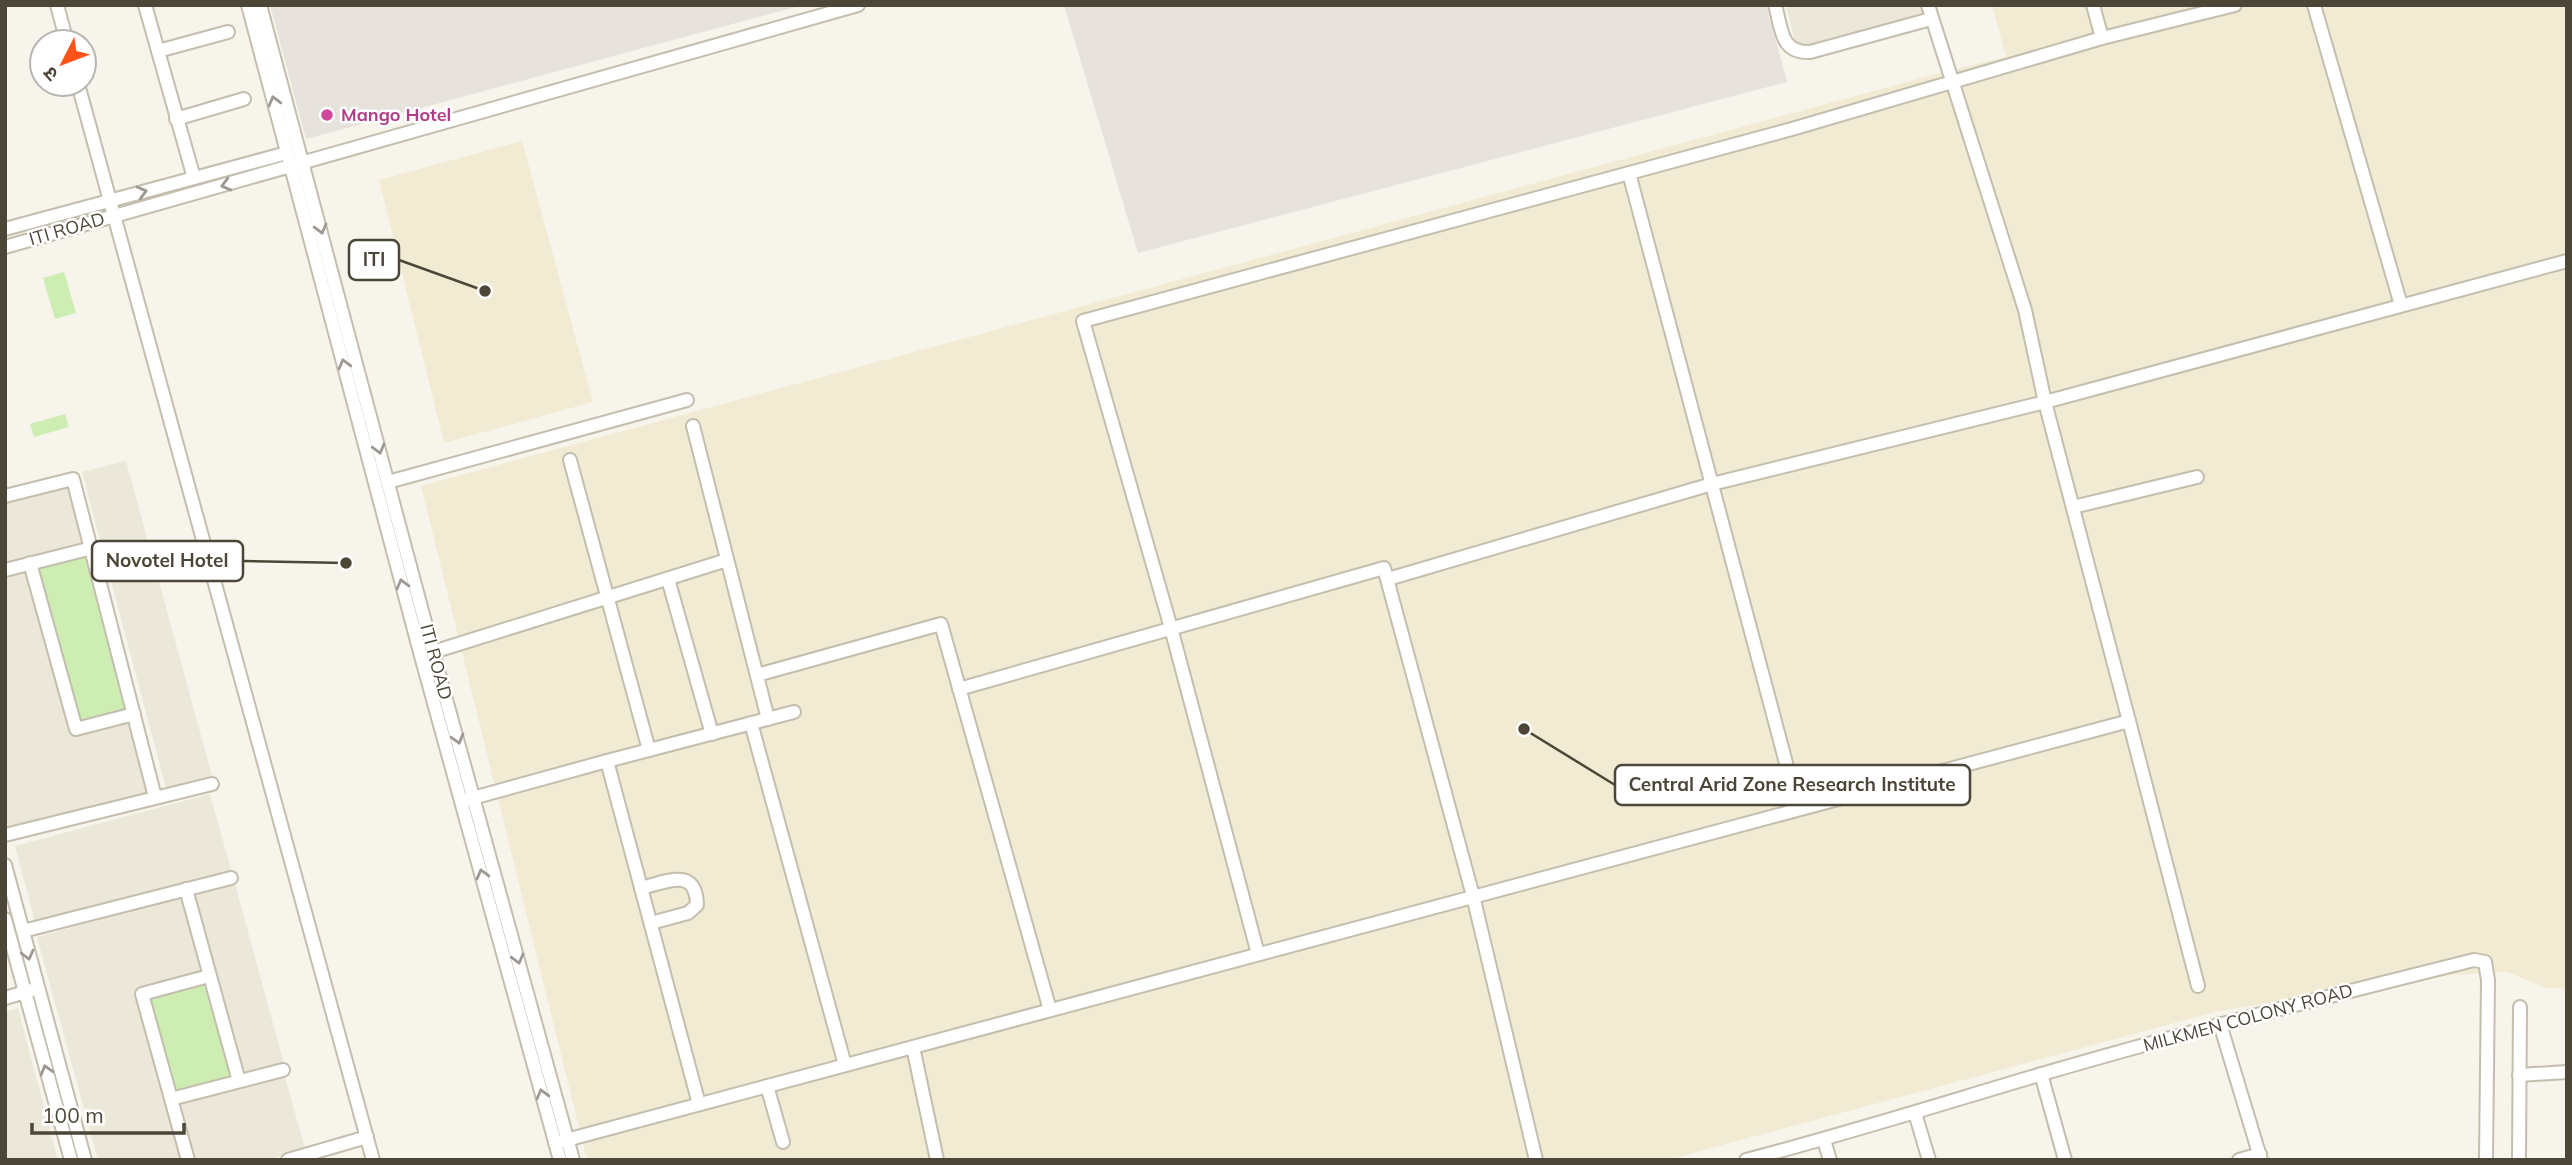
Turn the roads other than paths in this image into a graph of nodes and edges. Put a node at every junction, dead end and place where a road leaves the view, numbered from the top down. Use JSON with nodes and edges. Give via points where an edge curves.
{"nodes":[{"id":1,"x":57,"y":5,"type":"edge"},
{"id":2,"x":145,"y":5,"type":"edge"},
{"id":3,"x":248,"y":5,"type":"edge"},
{"id":4,"x":260,"y":5,"type":"edge"},
{"id":5,"x":859,"y":5,"type":"edge"},
{"id":6,"x":1775,"y":5,"type":"edge"},
{"id":7,"x":1928,"y":5,"type":"edge"},
{"id":8,"x":2093,"y":5,"type":"edge"},
{"id":9,"x":2235,"y":5,"type":"edge"},
{"id":10,"x":2314,"y":5,"type":"edge"},
{"id":11,"x":1931,"y":19,"type":"junction"},
{"id":12,"x":63,"y":28,"type":"edge"},
{"id":13,"x":228,"y":32,"type":"dead end"},
{"id":14,"x":2102,"y":38,"type":"junction"},
{"id":15,"x":158,"y":51,"type":"junction"},
{"id":16,"x":1951,"y":81,"type":"junction"},
{"id":17,"x":82,"y":98,"type":"edge"},
{"id":18,"x":244,"y":99,"type":"dead end"},
{"id":19,"x":176,"y":119,"type":"junction"},
{"id":20,"x":287,"y":153,"type":"junction"},
{"id":21,"x":298,"y":165,"type":"junction"},
{"id":22,"x":1629,"y":173,"type":"junction"},
{"id":23,"x":194,"y":178,"type":"junction"},
{"id":24,"x":109,"y":201,"type":"junction"},
{"id":25,"x":114,"y":216,"type":"junction"},
{"id":26,"x":5,"y":229,"type":"edge"},
{"id":27,"x":5,"y":247,"type":"edge"},
{"id":28,"x":2567,"y":261,"type":"edge"},
{"id":29,"x":2401,"y":305,"type":"junction"},
{"id":30,"x":687,"y":400,"type":"dead end"},
{"id":31,"x":2045,"y":401,"type":"junction"},
{"id":32,"x":693,"y":426,"type":"dead end"},
{"id":33,"x":570,"y":460,"type":"dead end"},
{"id":34,"x":2197,"y":477,"type":"dead end"},
{"id":35,"x":388,"y":482,"type":"junction"},
{"id":36,"x":1712,"y":484,"type":"junction"},
{"id":37,"x":5,"y":496,"type":"edge"},
{"id":38,"x":2073,"y":507,"type":"junction"},
{"id":39,"x":92,"y":548,"type":"junction"},
{"id":40,"x":727,"y":560,"type":"junction"},
{"id":41,"x":30,"y":563,"type":"junction"},
{"id":42,"x":5,"y":570,"type":"edge"},
{"id":43,"x":668,"y":579,"type":"junction"},
{"id":44,"x":1388,"y":579,"type":"junction"},
{"id":45,"x":608,"y":599,"type":"junction"},
{"id":46,"x":1171,"y":628,"type":"junction"},
{"id":47,"x":433,"y":652,"type":"junction"},
{"id":48,"x":757,"y":675,"type":"junction"},
{"id":49,"x":959,"y":689,"type":"junction"},
{"id":50,"x":794,"y":712,"type":"dead end"},
{"id":51,"x":134,"y":715,"type":"junction"},
{"id":52,"x":768,"y":719,"type":"junction"},
{"id":53,"x":2129,"y":721,"type":"junction"},
{"id":54,"x":751,"y":723,"type":"junction"},
{"id":55,"x":712,"y":733,"type":"junction"},
{"id":56,"x":649,"y":750,"type":"junction"},
{"id":57,"x":607,"y":761,"type":"junction"},
{"id":58,"x":212,"y":784,"type":"dead end"},
{"id":59,"x":155,"y":797,"type":"junction"},
{"id":60,"x":468,"y":799,"type":"junction"},
{"id":61,"x":1798,"y":808,"type":"junction"},
{"id":62,"x":5,"y":835,"type":"edge"},
{"id":63,"x":5,"y":865,"type":"edge"},
{"id":64,"x":231,"y":878,"type":"dead end"},
{"id":65,"x":641,"y":888,"type":"junction"},
{"id":66,"x":186,"y":890,"type":"junction"},
{"id":67,"x":1473,"y":896,"type":"junction"},
{"id":68,"x":5,"y":919,"type":"edge"},
{"id":69,"x":651,"y":923,"type":"junction"},
{"id":70,"x":23,"y":931,"type":"junction"},
{"id":71,"x":1258,"y":954,"type":"junction"},
{"id":72,"x":209,"y":976,"type":"junction"},
{"id":73,"x":2198,"y":986,"type":"dead end"},
{"id":74,"x":30,"y":991,"type":"junction"},
{"id":75,"x":5,"y":998,"type":"edge"},
{"id":76,"x":2520,"y":1007,"type":"dead end"},
{"id":77,"x":1049,"y":1010,"type":"junction"},
{"id":78,"x":2220,"y":1024,"type":"junction"},
{"id":79,"x":912,"y":1047,"type":"junction"},
{"id":80,"x":845,"y":1065,"type":"junction"},
{"id":81,"x":283,"y":1070,"type":"dead end"},
{"id":82,"x":2567,"y":1072,"type":"edge"},
{"id":83,"x":2041,"y":1074,"type":"junction"},
{"id":84,"x":2519,"y":1074,"type":"junction"},
{"id":85,"x":239,"y":1081,"type":"junction"},
{"id":86,"x":767,"y":1086,"type":"junction"},
{"id":87,"x":171,"y":1098,"type":"junction"},
{"id":88,"x":699,"y":1104,"type":"junction"},
{"id":89,"x":1915,"y":1113,"type":"junction"},
{"id":90,"x":367,"y":1137,"type":"junction"},
{"id":91,"x":1824,"y":1140,"type":"junction"},
{"id":92,"x":561,"y":1141,"type":"junction"},
{"id":93,"x":783,"y":1142,"type":"dead end"},
{"id":94,"x":2261,"y":1157,"type":"edge"},
{"id":95,"x":2486,"y":1158,"type":"edge"},
{"id":96,"x":71,"y":1160,"type":"edge"},
{"id":97,"x":85,"y":1160,"type":"edge"},
{"id":98,"x":188,"y":1160,"type":"edge"},
{"id":99,"x":288,"y":1160,"type":"edge"},
{"id":100,"x":373,"y":1160,"type":"edge"},
{"id":101,"x":560,"y":1160,"type":"edge"},
{"id":102,"x":573,"y":1160,"type":"edge"},
{"id":103,"x":937,"y":1160,"type":"edge"},
{"id":104,"x":1536,"y":1160,"type":"edge"},
{"id":105,"x":1746,"y":1160,"type":"edge"},
{"id":106,"x":1830,"y":1160,"type":"edge"},
{"id":107,"x":1929,"y":1160,"type":"edge"},
{"id":108,"x":2065,"y":1160,"type":"edge"},
{"id":109,"x":2239,"y":1160,"type":"edge"},
{"id":110,"x":2519,"y":1160,"type":"edge"}],
"edges":[{"from":1,"to":12,"type":"street"},
{"from":2,"to":15,"type":"street"},
{"from":20,"to":3,"type":"street","name":"ITI ROAD","one_way":true},
{"from":4,"to":21,"type":"street"},
{"from":5,"to":21,"type":"street"},
{"from":6,"to":11,"type":"street","via":[[1786,45],[1796,52]]},
{"from":7,"to":11,"type":"street"},
{"from":8,"to":14,"type":"street"},
{"from":9,"to":14,"type":"street"},
{"from":10,"to":29,"type":"street"},
{"from":11,"to":16,"type":"street"},
{"from":13,"to":15,"type":"street"},
{"from":14,"to":16,"type":"street"},
{"from":15,"to":19,"type":"street"},
{"from":16,"to":22,"type":"street"},
{"from":16,"to":31,"type":"street","via":[[2025,310]]},
{"from":17,"to":24,"type":"street"},
{"from":18,"to":19,"type":"street"},
{"from":19,"to":23,"type":"street"},
{"from":20,"to":21,"type":"street","name":"ITI ROAD"},
{"from":20,"to":23,"type":"street","name":"ITI ROAD"},
{"from":21,"to":25,"type":"street","name":"ITI ROAD","one_way":true},
{"from":21,"to":35,"type":"street","name":"ITI ROAD","one_way":true},
{"from":60,"to":21,"type":"street","name":"ITI ROAD","one_way":true},
{"from":22,"to":36,"type":"street"},
{"from":22,"to":46,"type":"street","via":[[1083,321]]},
{"from":24,"to":23,"type":"street","name":"ITI ROAD","one_way":true},
{"from":24,"to":25,"type":"street"},
{"from":24,"to":26,"type":"street","name":"ITI ROAD"},
{"from":25,"to":27,"type":"street","name":"ITI ROAD"},
{"from":25,"to":90,"type":"street"},
{"from":28,"to":29,"type":"street"},
{"from":29,"to":31,"type":"street"},
{"from":30,"to":35,"type":"street"},
{"from":31,"to":36,"type":"street"},
{"from":31,"to":38,"type":"street"},
{"from":32,"to":40,"type":"street"},
{"from":33,"to":45,"type":"street"},
{"from":34,"to":38,"type":"street"},
{"from":35,"to":47,"type":"street","name":"ITI ROAD"},
{"from":36,"to":44,"type":"street"},
{"from":36,"to":61,"type":"street"},
{"from":37,"to":39,"type":"street","via":[[73,479]]},
{"from":38,"to":53,"type":"street"},
{"from":39,"to":41,"type":"street"},
{"from":39,"to":51,"type":"street"},
{"from":40,"to":43,"type":"street"},
{"from":40,"to":48,"type":"street"},
{"from":41,"to":42,"type":"street"},
{"from":41,"to":51,"type":"street","via":[[76,729]]},
{"from":43,"to":45,"type":"street"},
{"from":43,"to":55,"type":"street"},
{"from":44,"to":46,"type":"street","via":[[1384,568]]},
{"from":44,"to":67,"type":"street"},
{"from":45,"to":47,"type":"street"},
{"from":45,"to":56,"type":"street"},
{"from":46,"to":49,"type":"street"},
{"from":46,"to":71,"type":"street"},
{"from":47,"to":60,"type":"street","name":"ITI ROAD","one_way":true},
{"from":48,"to":49,"type":"street","via":[[941,624]]},
{"from":48,"to":52,"type":"street"},
{"from":49,"to":77,"type":"street"},
{"from":50,"to":52,"type":"street"},
{"from":51,"to":59,"type":"street"},
{"from":52,"to":54,"type":"street"},
{"from":53,"to":61,"type":"street"},
{"from":53,"to":73,"type":"street"},
{"from":54,"to":55,"type":"street"},
{"from":54,"to":80,"type":"street"},
{"from":55,"to":56,"type":"street"},
{"from":56,"to":57,"type":"street"},
{"from":57,"to":60,"type":"street"},
{"from":57,"to":65,"type":"street"},
{"from":58,"to":59,"type":"street"},
{"from":59,"to":62,"type":"street"},
{"from":60,"to":92,"type":"street","name":"ITI ROAD"},
{"from":61,"to":67,"type":"street"},
{"from":63,"to":70,"type":"street"},
{"from":64,"to":66,"type":"street"},
{"from":65,"to":69,"type":"street"},
{"from":65,"to":69,"type":"street","via":[[681,878],[693,886],[697,898],[697,905],[688,913]]},
{"from":66,"to":70,"type":"street"},
{"from":66,"to":72,"type":"street"},
{"from":67,"to":71,"type":"street"},
{"from":67,"to":104,"type":"street"},
{"from":68,"to":74,"type":"street"},
{"from":69,"to":88,"type":"street"},
{"from":70,"to":74,"type":"street","one_way":true},
{"from":71,"to":77,"type":"street"},
{"from":72,"to":85,"type":"street"},
{"from":72,"to":87,"type":"street","via":[[142,994]]},
{"from":74,"to":75,"type":"street"},
{"from":96,"to":74,"type":"street","one_way":true},
{"from":74,"to":97,"type":"street"},
{"from":76,"to":84,"type":"street"},
{"from":77,"to":79,"type":"street"},
{"from":78,"to":83,"type":"street","name":"MILKMEN COLONY ROAD"},
{"from":78,"to":94,"type":"street"},
{"from":78,"to":95,"type":"street","name":"MILKMEN COLONY ROAD","via":[[2474,960],[2485,962]]},
{"from":79,"to":80,"type":"street"},
{"from":79,"to":103,"type":"street"},
{"from":80,"to":86,"type":"street"},
{"from":81,"to":85,"type":"street"},
{"from":82,"to":84,"type":"street"},
{"from":83,"to":89,"type":"street","name":"MILKMEN COLONY ROAD"},
{"from":83,"to":108,"type":"street"},
{"from":84,"to":110,"type":"street"},
{"from":85,"to":87,"type":"street"},
{"from":86,"to":88,"type":"street"},
{"from":86,"to":93,"type":"street"},
{"from":87,"to":98,"type":"street"},
{"from":88,"to":92,"type":"street"},
{"from":89,"to":91,"type":"street","name":"MILKMEN COLONY ROAD"},
{"from":89,"to":107,"type":"street"},
{"from":90,"to":99,"type":"street"},
{"from":90,"to":100,"type":"street"},
{"from":91,"to":105,"type":"street","name":"MILKMEN COLONY ROAD"},
{"from":91,"to":106,"type":"street"},
{"from":92,"to":101,"type":"street","name":"ITI ROAD"},
{"from":92,"to":102,"type":"street","name":"ITI ROAD"},
{"from":94,"to":109,"type":"street"}]}
